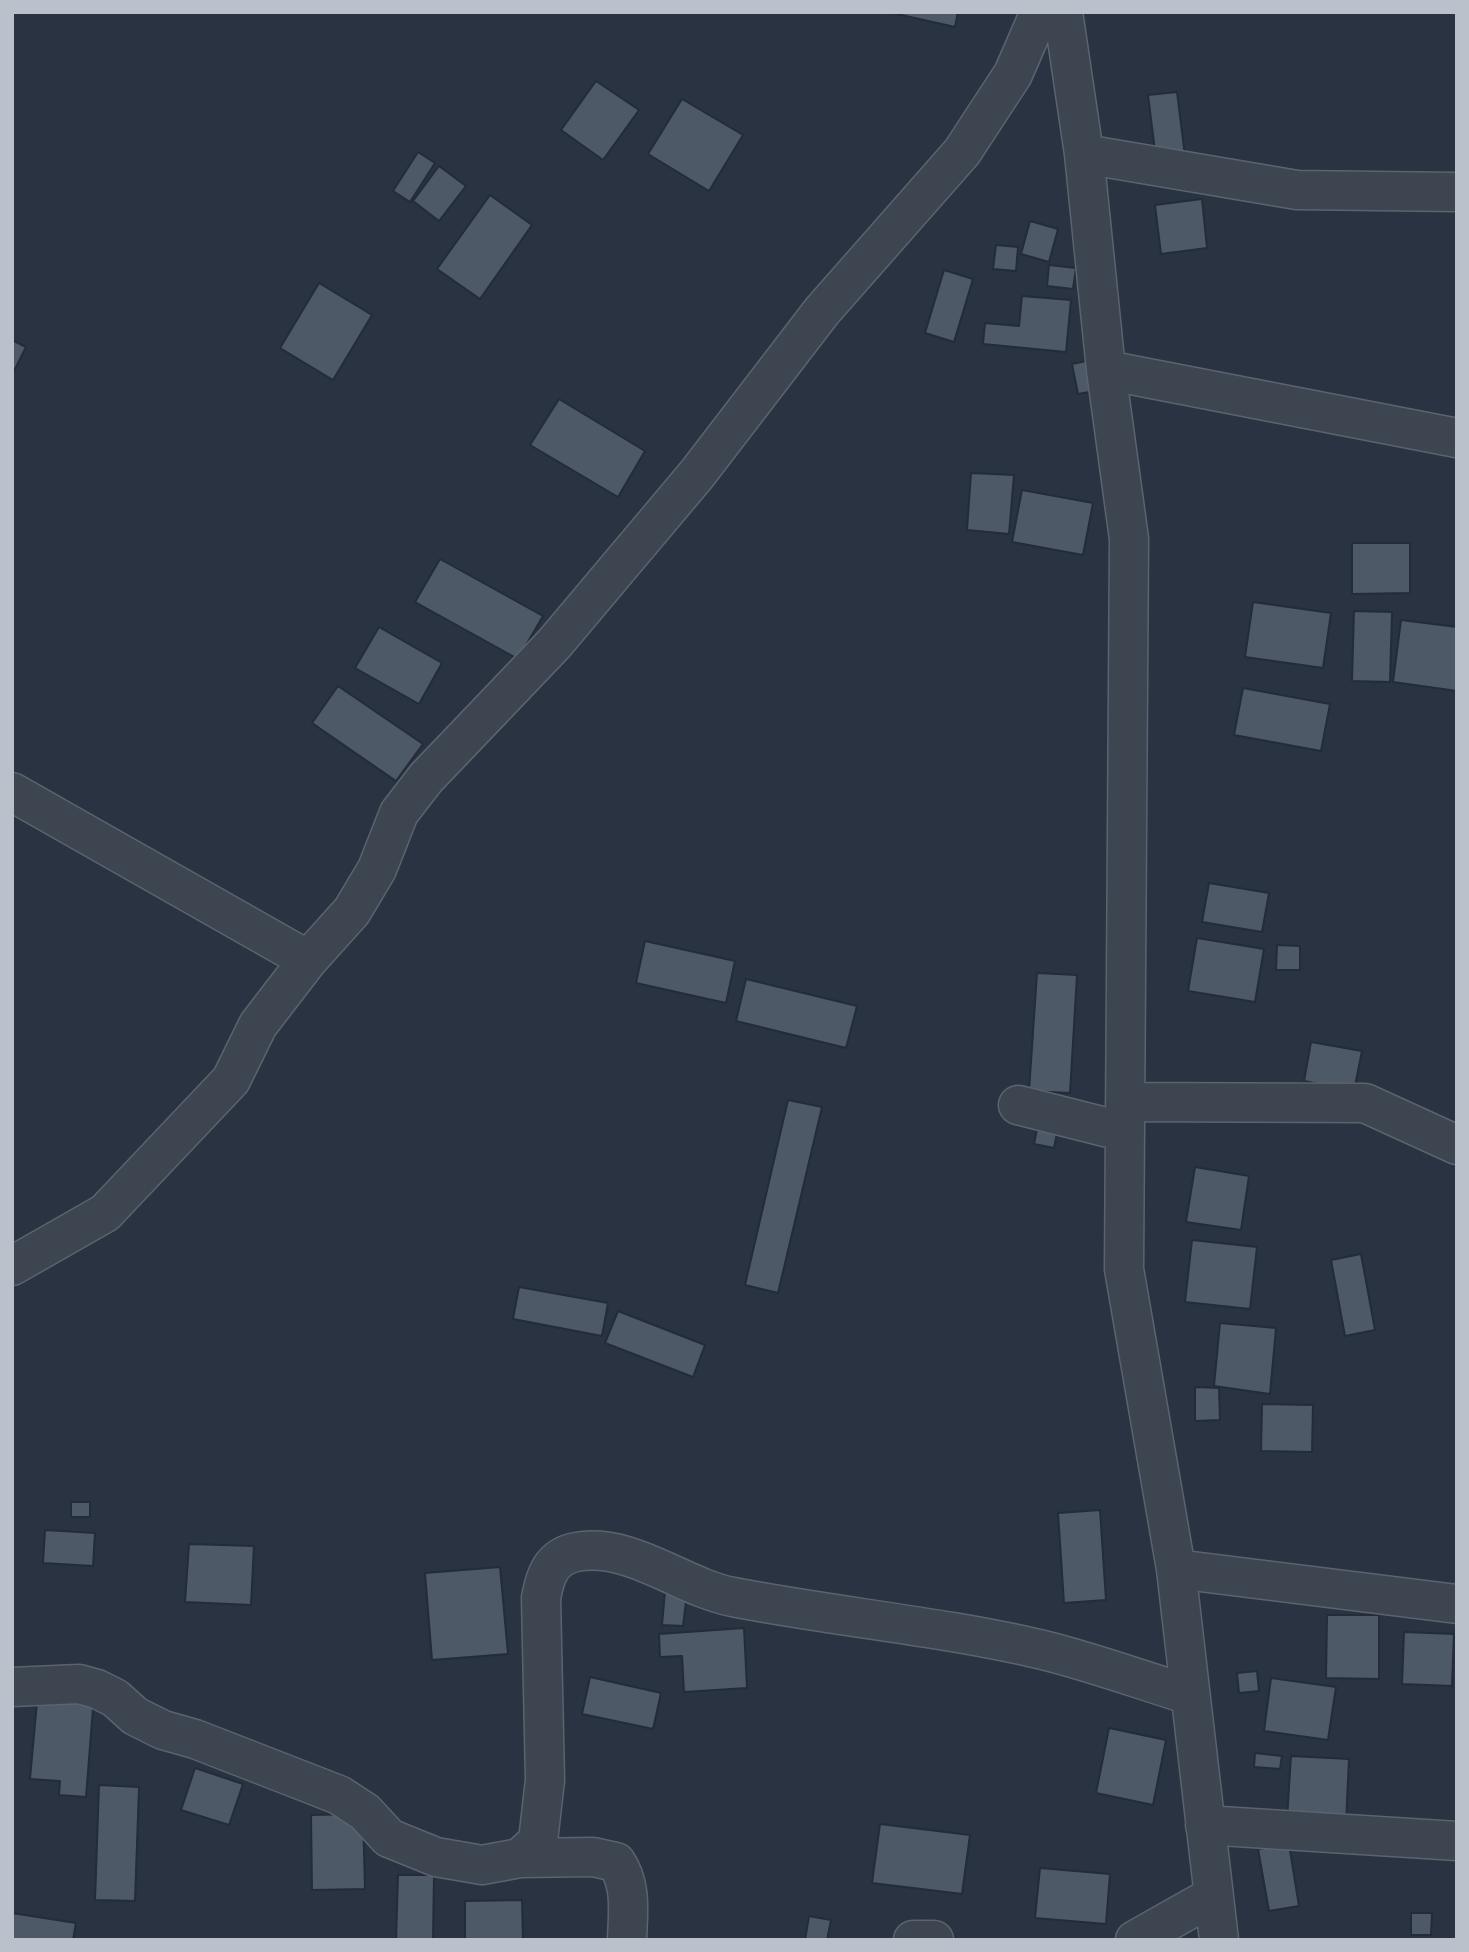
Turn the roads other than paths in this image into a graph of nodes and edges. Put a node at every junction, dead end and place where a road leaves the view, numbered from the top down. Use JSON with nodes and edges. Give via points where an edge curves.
{"nodes":[{"id":1,"x":1040,"y":12,"type":"edge"},
{"id":2,"x":1063,"y":12,"type":"edge"},
{"id":3,"x":1084,"y":155,"type":"junction"},
{"id":4,"x":1457,"y":192,"type":"edge"},
{"id":5,"x":1106,"y":370,"type":"junction"},
{"id":6,"x":1457,"y":438,"type":"edge"},
{"id":7,"x":12,"y":792,"type":"edge"},
{"id":8,"x":308,"y":960,"type":"junction"},
{"id":9,"x":1018,"y":1105,"type":"dead end"},
{"id":10,"x":1125,"y":1117,"type":"junction"},
{"id":11,"x":1457,"y":1145,"type":"edge"},
{"id":12,"x":12,"y":1266,"type":"edge"},
{"id":13,"x":1177,"y":1569,"type":"junction"},
{"id":14,"x":1457,"y":1604,"type":"edge"},
{"id":15,"x":12,"y":1687,"type":"edge"},
{"id":16,"x":1190,"y":1695,"type":"junction"},
{"id":17,"x":1205,"y":1825,"type":"junction"},
{"id":18,"x":1457,"y":1841,"type":"edge"},
{"id":19,"x":520,"y":1858,"type":"junction"},
{"id":20,"x":1213,"y":1896,"type":"junction"},
{"id":21,"x":627,"y":1940,"type":"edge"},
{"id":22,"x":913,"y":1940,"type":"edge"},
{"id":23,"x":934,"y":1940,"type":"edge"},
{"id":24,"x":1135,"y":1940,"type":"edge"},
{"id":25,"x":1219,"y":1940,"type":"edge"}],
"edges":[{"from":1,"to":8,"type":"street","via":[[1013,74],[962,152],[822,311],[697,474],[554,644],[426,778],[399,813],[377,869],[352,911]]},
{"from":2,"to":3,"type":"street"},
{"from":3,"to":4,"type":"street","via":[[1297,190]]},
{"from":3,"to":5,"type":"street"},
{"from":5,"to":6,"type":"street"},
{"from":5,"to":10,"type":"street","via":[[1129,539]]},
{"from":7,"to":8,"type":"street"},
{"from":8,"to":12,"type":"street","via":[[258,1025],[230,1080],[141,1177],[105,1213]]},
{"from":9,"to":10,"type":"street"},
{"from":10,"to":11,"type":"street","via":[[1365,1103]]},
{"from":10,"to":13,"type":"street","via":[[1125,1269]]},
{"from":13,"to":14,"type":"street"},
{"from":13,"to":16,"type":"street"},
{"from":15,"to":19,"type":"street","via":[[79,1684],[97,1689],[163,1730],[195,1738],[339,1795],[365,1812],[389,1838],[436,1857],[482,1865]]},
{"from":16,"to":17,"type":"street"},
{"from":16,"to":19,"type":"street","via":[[1043,1650],[730,1597],[641,1561],[603,1552],[575,1552],[554,1562],[545,1576],[541,1598],[545,1780],[538,1841]]},
{"from":17,"to":18,"type":"street"},
{"from":17,"to":20,"type":"street"},
{"from":19,"to":21,"type":"street","via":[[593,1857],[616,1862],[625,1875],[628,1892]]},
{"from":20,"to":24,"type":"street"},
{"from":20,"to":25,"type":"street"},
{"from":22,"to":23,"type":"street"}]}
